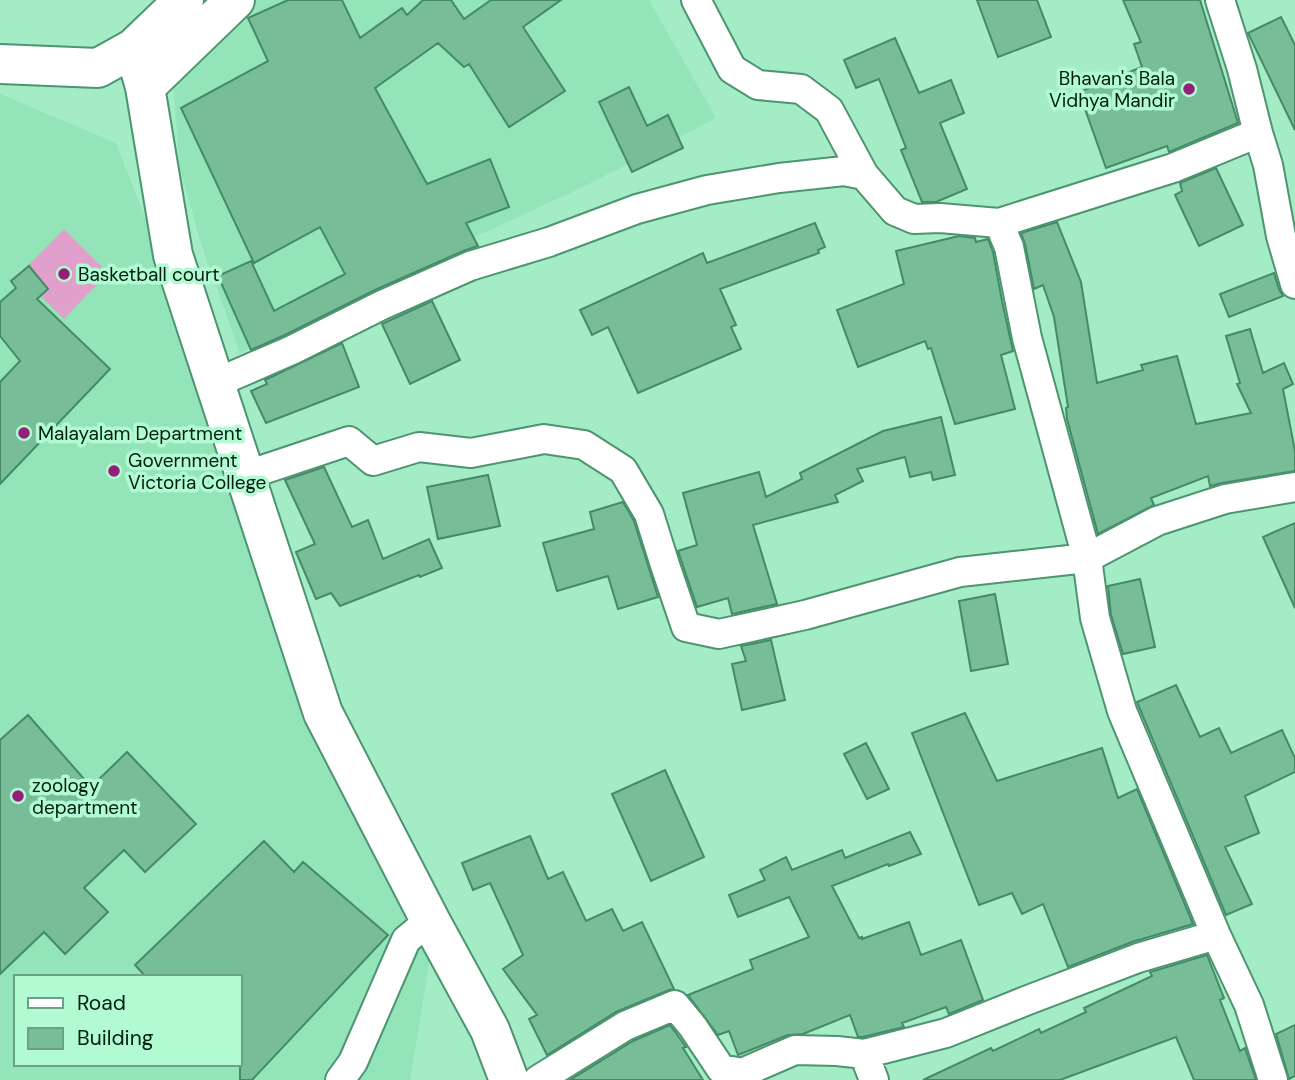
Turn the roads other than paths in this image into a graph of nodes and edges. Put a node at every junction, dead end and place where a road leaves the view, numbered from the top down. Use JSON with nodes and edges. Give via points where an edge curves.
{"nodes":[{"id":1,"x":184,"y":0,"type":"edge"},
{"id":2,"x":235,"y":0,"type":"edge"},
{"id":3,"x":696,"y":0,"type":"edge"},
{"id":4,"x":1220,"y":0,"type":"edge"},
{"id":5,"x":134,"y":48,"type":"junction"},
{"id":6,"x":0,"y":64,"type":"edge"},
{"id":7,"x":0,"y":81,"type":"edge"},
{"id":8,"x":145,"y":87,"type":"junction"},
{"id":9,"x":1258,"y":133,"type":"junction"},
{"id":10,"x":864,"y":175,"type":"junction"},
{"id":11,"x":999,"y":223,"type":"junction"},
{"id":12,"x":1295,"y":284,"type":"edge"},
{"id":13,"x":216,"y":383,"type":"junction"},
{"id":14,"x":244,"y":476,"type":"junction"},
{"id":15,"x":1295,"y":487,"type":"edge"},
{"id":16,"x":1087,"y":558,"type":"junction"},
{"id":17,"x":430,"y":920,"type":"junction"},
{"id":18,"x":1216,"y":935,"type":"junction"},
{"id":19,"x":864,"y":1054,"type":"junction"},
{"id":20,"x":766,"y":1072,"type":"edge"},
{"id":21,"x":340,"y":1080,"type":"edge"},
{"id":22,"x":509,"y":1080,"type":"edge"},
{"id":23,"x":538,"y":1080,"type":"edge"},
{"id":24,"x":874,"y":1080,"type":"edge"},
{"id":25,"x":1273,"y":1080,"type":"edge"}],
"edges":[{"from":1,"to":5,"type":"main road"},
{"from":2,"to":8,"type":"main road"},
{"from":3,"to":10,"type":"street","via":[[732,69],[758,85],[801,89],[830,110]]},
{"from":4,"to":9,"type":"street"},
{"from":5,"to":6,"type":"main road","via":[[98,68]]},
{"from":5,"to":8,"type":"main road"},
{"from":7,"to":8,"type":"main road"},
{"from":8,"to":13,"type":"main road","via":[[173,255]]},
{"from":9,"to":11,"type":"street","via":[[1173,168]]},
{"from":9,"to":12,"type":"street"},
{"from":10,"to":11,"type":"street","via":[[895,211],[914,219]]},
{"from":10,"to":13,"type":"street","via":[[844,171],[779,178],[637,209],[470,266]]},
{"from":11,"to":16,"type":"street","via":[[1009,247],[1027,338]]},
{"from":13,"to":14,"type":"main road"},
{"from":14,"to":16,"type":"street","via":[[349,441],[373,461],[419,447],[471,453],[544,439],[584,445],[623,470],[649,514],[686,627],[719,634],[960,572]]},
{"from":14,"to":17,"type":"main road","via":[[323,713]]},
{"from":15,"to":16,"type":"street","via":[[1225,499],[1157,522]]},
{"from":16,"to":18,"type":"street","via":[[1095,618],[1122,711]]},
{"from":17,"to":21,"type":"street","via":[[406,940],[353,1062]]},
{"from":17,"to":22,"type":"main road","via":[[490,1030]]},
{"from":18,"to":19,"type":"street","via":[[1138,958],[946,1033]]},
{"from":18,"to":25,"type":"street","via":[[1249,1005]]},
{"from":19,"to":20,"type":"street","via":[[794,1050]]},
{"from":19,"to":24,"type":"street"},
{"from":20,"to":23,"type":"street","via":[[721,1069],[675,1005],[625,1026]]}]}
